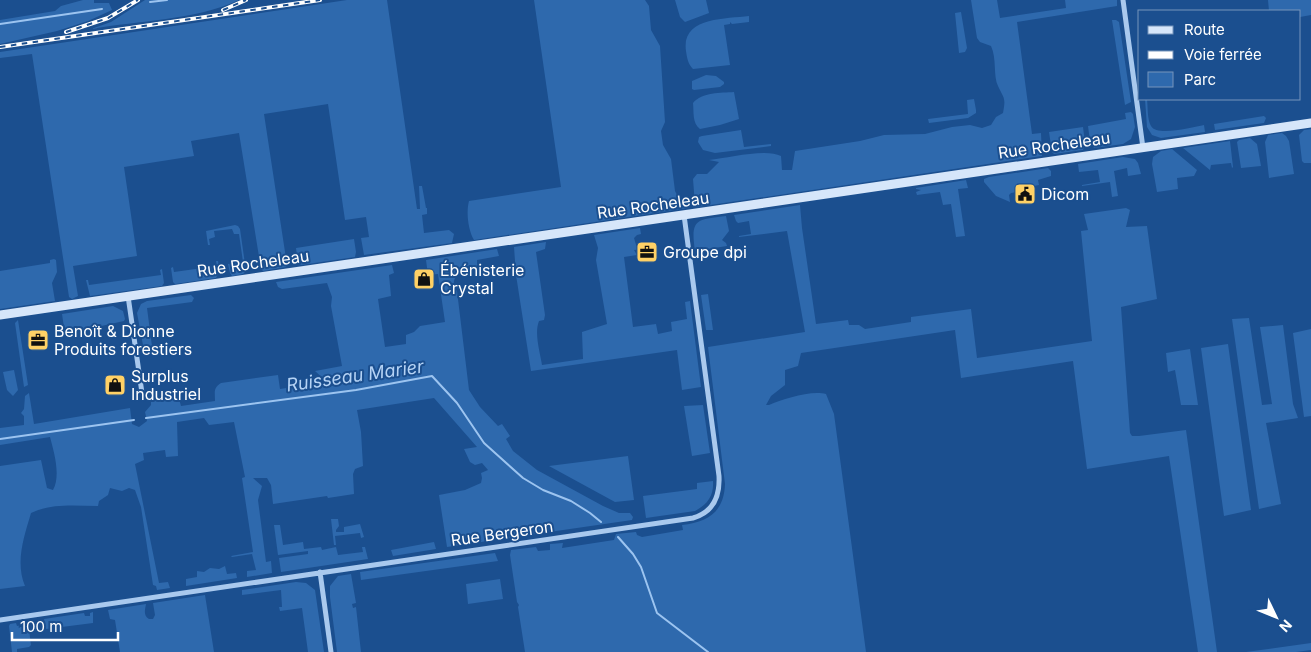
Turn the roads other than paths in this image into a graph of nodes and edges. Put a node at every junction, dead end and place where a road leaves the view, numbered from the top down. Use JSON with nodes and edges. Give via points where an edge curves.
{"nodes":[{"id":1,"x":1123,"y":0,"type":"edge"},
{"id":2,"x":1311,"y":123,"type":"edge"},
{"id":3,"x":1143,"y":148,"type":"junction"},
{"id":4,"x":684,"y":215,"type":"junction"},
{"id":5,"x":128,"y":296,"type":"junction"},
{"id":6,"x":0,"y":315,"type":"edge"},
{"id":7,"x":142,"y":393,"type":"dead end"},
{"id":8,"x":320,"y":572,"type":"junction"},
{"id":9,"x":0,"y":620,"type":"edge"},
{"id":10,"x":331,"y":652,"type":"edge"}],
"edges":[{"from":1,"to":3,"type":"street"},
{"from":2,"to":3,"type":"street","name":"Rue Rocheleau"},
{"from":3,"to":4,"type":"street","name":"Rue Rocheleau"},
{"from":4,"to":5,"type":"street","name":"Rue Rocheleau"},
{"from":4,"to":8,"type":"street","name":"Rue Bergeron","via":[[719,476],[717,497],[708,511],[693,518]]},
{"from":5,"to":6,"type":"street","name":"Rue Rocheleau"},
{"from":5,"to":7,"type":"street"},
{"from":8,"to":9,"type":"street","name":"Rue Bergeron"},
{"from":8,"to":10,"type":"street"}]}
